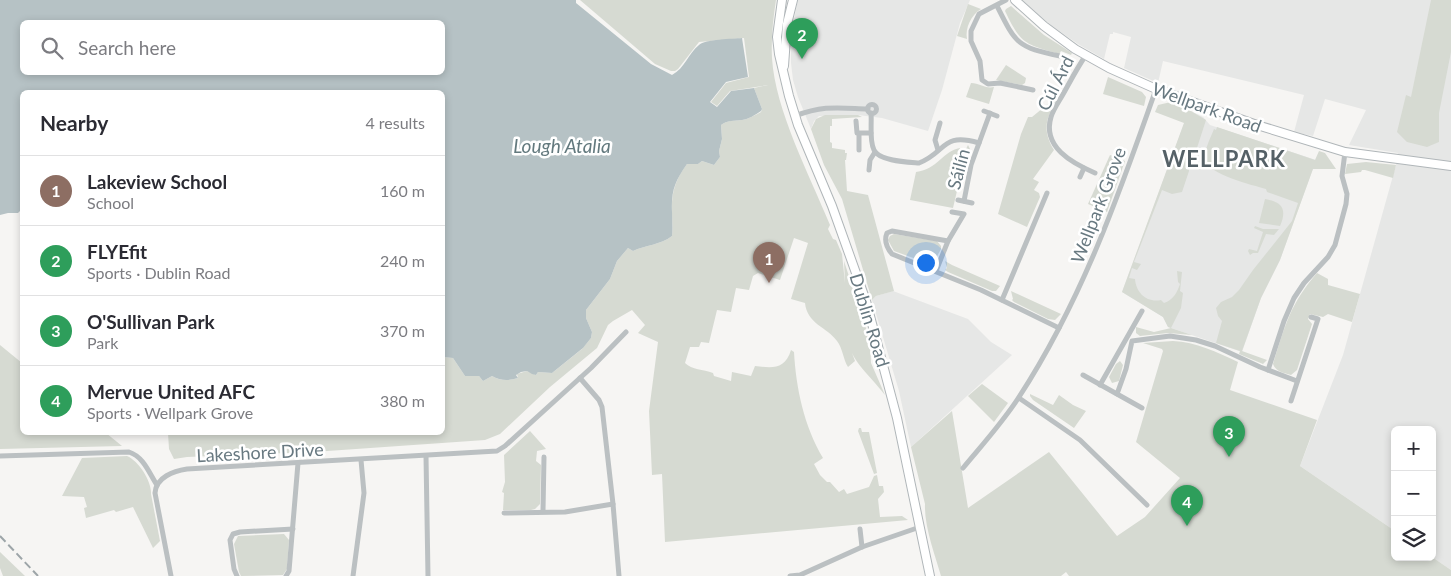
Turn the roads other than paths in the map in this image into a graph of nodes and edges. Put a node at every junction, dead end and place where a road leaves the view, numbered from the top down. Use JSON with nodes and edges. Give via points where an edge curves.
{"nodes":[{"id":1,"x":782,"y":0,"type":"edge"},
{"id":2,"x":793,"y":0,"type":"edge"},
{"id":3,"x":1006,"y":0,"type":"edge"},
{"id":4,"x":1015,"y":0,"type":"edge"},
{"id":5,"x":997,"y":6,"type":"junction"},
{"id":6,"x":1086,"y":55,"type":"junction"},
{"id":7,"x":1060,"y":56,"type":"dead end"},
{"id":8,"x":784,"y":71,"type":"junction"},
{"id":9,"x":1156,"y":89,"type":"junction"},
{"id":10,"x":1033,"y":90,"type":"dead end"},
{"id":11,"x":796,"y":116,"type":"junction"},
{"id":12,"x":997,"y":116,"type":"dead end"},
{"id":13,"x":856,"y":121,"type":"dead end"},
{"id":14,"x":940,"y":123,"type":"dead end"},
{"id":15,"x":871,"y":133,"type":"junction"},
{"id":16,"x":859,"y":134,"type":"junction"},
{"id":17,"x":979,"y":143,"type":"junction"},
{"id":18,"x":859,"y":150,"type":"dead end"},
{"id":19,"x":938,"y":150,"type":"junction"},
{"id":20,"x":875,"y":152,"type":"junction"},
{"id":21,"x":1345,"y":152,"type":"junction"},
{"id":22,"x":1451,"y":166,"type":"edge"},
{"id":23,"x":1084,"y":168,"type":"junction"},
{"id":24,"x":869,"y":170,"type":"dead end"},
{"id":25,"x":1095,"y":173,"type":"dead end"},
{"id":26,"x":1080,"y":177,"type":"dead end"},
{"id":27,"x":1047,"y":193,"type":"dead end"},
{"id":28,"x":972,"y":203,"type":"dead end"},
{"id":29,"x":952,"y":212,"type":"dead end"},
{"id":30,"x":948,"y":241,"type":"junction"},
{"id":31,"x":936,"y":271,"type":"junction"},
{"id":32,"x":1002,"y":300,"type":"junction"},
{"id":33,"x":1142,"y":311,"type":"dead end"},
{"id":34,"x":1311,"y":317,"type":"dead end"},
{"id":35,"x":1059,"y":328,"type":"junction"},
{"id":36,"x":626,"y":332,"type":"dead end"},
{"id":37,"x":1129,"y":340,"type":"junction"},
{"id":38,"x":1268,"y":370,"type":"junction"},
{"id":39,"x":1083,"y":375,"type":"dead end"},
{"id":40,"x":580,"y":378,"type":"junction"},
{"id":41,"x":1297,"y":381,"type":"junction"},
{"id":42,"x":1100,"y":384,"type":"junction"},
{"id":43,"x":1117,"y":394,"type":"junction"},
{"id":44,"x":1019,"y":398,"type":"junction"},
{"id":45,"x":1291,"y":401,"type":"dead end"},
{"id":46,"x":1142,"y":408,"type":"dead end"},
{"id":47,"x":0,"y":456,"type":"edge"},
{"id":48,"x":426,"y":456,"type":"junction"},
{"id":49,"x":544,"y":457,"type":"dead end"},
{"id":50,"x":361,"y":460,"type":"junction"},
{"id":51,"x":298,"y":463,"type":"junction"},
{"id":52,"x":963,"y":468,"type":"dead end"},
{"id":53,"x":156,"y":485,"type":"junction"},
{"id":54,"x":613,"y":504,"type":"junction"},
{"id":55,"x":1146,"y":505,"type":"dead end"},
{"id":56,"x":543,"y":511,"type":"junction"},
{"id":57,"x":504,"y":514,"type":"dead end"},
{"id":58,"x":920,"y":527,"type":"junction"},
{"id":59,"x":293,"y":529,"type":"junction"},
{"id":60,"x":860,"y":529,"type":"dead end"},
{"id":61,"x":862,"y":548,"type":"junction"},
{"id":62,"x":171,"y":576,"type":"edge"},
{"id":63,"x":237,"y":576,"type":"edge"},
{"id":64,"x":286,"y":576,"type":"edge"},
{"id":65,"x":354,"y":576,"type":"edge"},
{"id":66,"x":428,"y":576,"type":"edge"},
{"id":67,"x":619,"y":576,"type":"edge"},
{"id":68,"x":790,"y":576,"type":"edge"},
{"id":69,"x":800,"y":576,"type":"edge"},
{"id":70,"x":930,"y":576,"type":"edge"}],
"edges":[{"from":1,"to":8,"type":"main road","name":"Dublin Road","via":[[777,37]]},
{"from":2,"to":8,"type":"main road","name":"Dublin Road","via":[[787,24]]},
{"from":3,"to":5,"type":"street"},
{"from":4,"to":6,"type":"main road","name":"Wellpark Road","via":[[1044,26]]},
{"from":5,"to":7,"type":"street","via":[[1017,40],[1033,50]]},
{"from":5,"to":10,"type":"street","via":[[979,14],[970,33],[980,61],[982,80],[988,84],[1000,83]]},
{"from":6,"to":9,"type":"main road","name":"Wellpark Road"},
{"from":6,"to":23,"type":"street","name":"Cúl Árd","via":[[1053,112],[1050,127],[1051,138],[1059,152]]},
{"from":8,"to":11,"type":"main road","name":"Dublin Road"},
{"from":9,"to":21,"type":"main road","name":"Wellpark Road","via":[[1276,132]]},
{"from":9,"to":35,"type":"street","name":"Wellpark Grove","via":[[1104,232]]},
{"from":11,"to":15,"type":"street","via":[[826,107],[870,111]]},
{"from":11,"to":58,"type":"main road","name":"Dublin Road","via":[[866,301],[896,412]]},
{"from":12,"to":17,"type":"street","name":"Sáilín","via":[[987,112]]},
{"from":13,"to":16,"type":"street"},
{"from":14,"to":19,"type":"street","name":"Sáilín","via":[[935,140]]},
{"from":15,"to":16,"type":"street"},
{"from":15,"to":20,"type":"street"},
{"from":16,"to":18,"type":"street"},
{"from":17,"to":19,"type":"street","name":"Sáilín","via":[[959,139]]},
{"from":17,"to":28,"type":"street","name":"Sáilín","via":[[961,201]]},
{"from":19,"to":20,"type":"street","name":"Sáilín","via":[[919,163],[886,158]]},
{"from":20,"to":24,"type":"street"},
{"from":21,"to":22,"type":"main road","name":"Wellpark Road"},
{"from":21,"to":38,"type":"street","via":[[1342,172],[1346,204],[1336,245],[1294,298]]},
{"from":23,"to":25,"type":"street","name":"Cúl Árd"},
{"from":23,"to":26,"type":"street"},
{"from":27,"to":32,"type":"street"},
{"from":29,"to":30,"type":"street","via":[[964,214]]},
{"from":30,"to":31,"type":"street"},
{"from":30,"to":31,"type":"street","via":[[892,231],[886,235],[892,254]]},
{"from":31,"to":32,"type":"street"},
{"from":32,"to":35,"type":"street"},
{"from":33,"to":37,"type":"street"},
{"from":34,"to":41,"type":"street","via":[[1318,320]]},
{"from":35,"to":44,"type":"street","name":"Wellpark Grove"},
{"from":36,"to":40,"type":"street","name":"Lakeshore Drive"},
{"from":37,"to":38,"type":"street","via":[[1184,337]]},
{"from":37,"to":42,"type":"street"},
{"from":37,"to":43,"type":"street","via":[[1126,369]]},
{"from":38,"to":41,"type":"street"},
{"from":39,"to":42,"type":"street"},
{"from":40,"to":48,"type":"street","name":"Lakeshore Drive","via":[[497,451]]},
{"from":40,"to":54,"type":"street","via":[[602,406]]},
{"from":41,"to":45,"type":"street"},
{"from":42,"to":43,"type":"street"},
{"from":43,"to":46,"type":"street"},
{"from":44,"to":52,"type":"street","name":"Wellpark Grove"},
{"from":44,"to":55,"type":"street","via":[[1080,440]]},
{"from":47,"to":53,"type":"street","via":[[129,452],[142,460]]},
{"from":48,"to":50,"type":"street","name":"Lakeshore Drive"},
{"from":48,"to":66,"type":"street"},
{"from":49,"to":56,"type":"street"},
{"from":50,"to":51,"type":"street","name":"Lakeshore Drive"},
{"from":50,"to":65,"type":"street","via":[[364,494]]},
{"from":51,"to":53,"type":"street","name":"Lakeshore Drive","via":[[182,470],[168,475]]},
{"from":51,"to":59,"type":"street"},
{"from":53,"to":62,"type":"street"},
{"from":54,"to":56,"type":"street","via":[[565,512]]},
{"from":54,"to":67,"type":"street"},
{"from":56,"to":57,"type":"street"},
{"from":58,"to":61,"type":"street"},
{"from":58,"to":70,"type":"main road","name":"Dublin Road"},
{"from":59,"to":63,"type":"street","via":[[233,534],[230,540]]},
{"from":59,"to":64,"type":"street"},
{"from":60,"to":61,"type":"street"},
{"from":61,"to":69,"type":"street"},
{"from":68,"to":69,"type":"street"}]}
